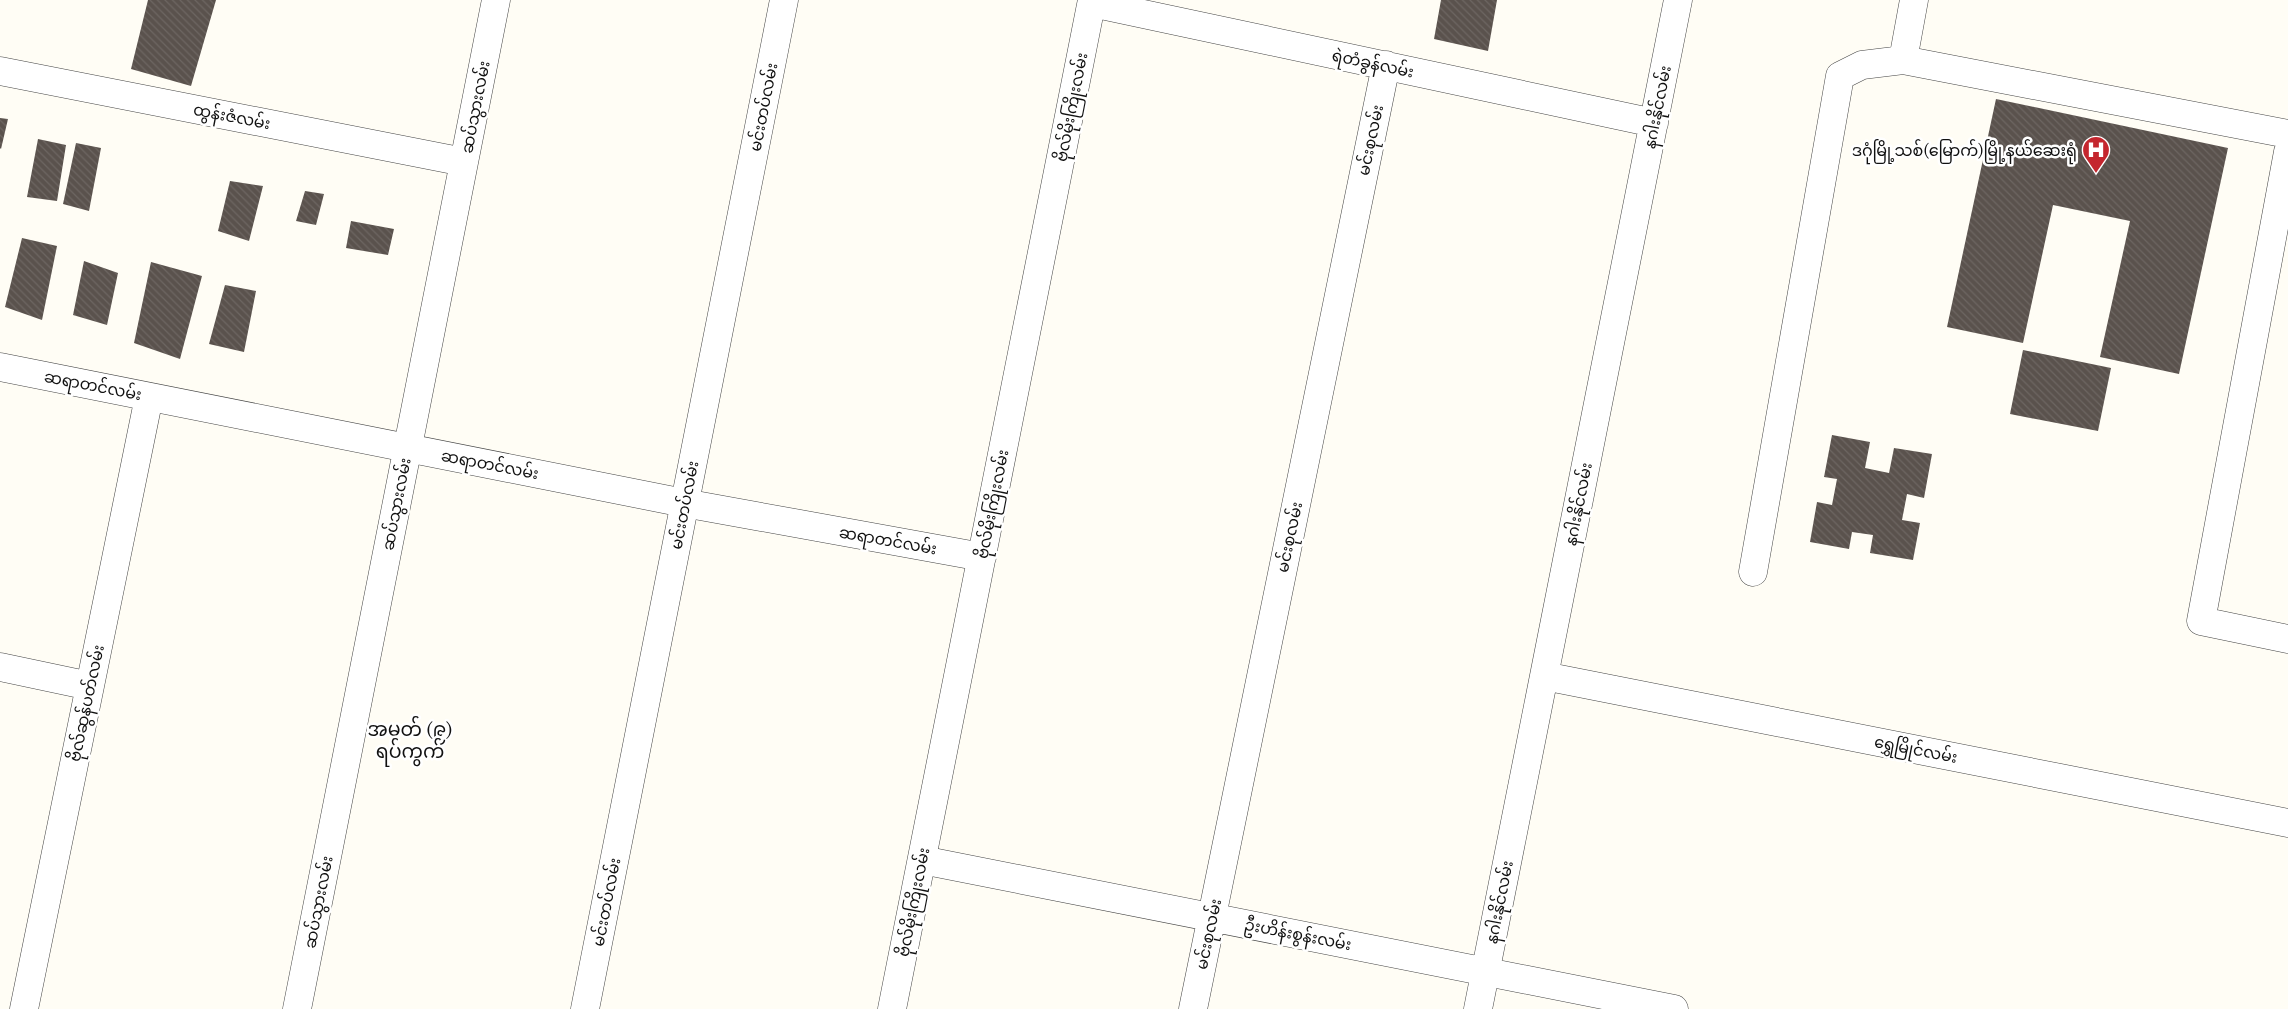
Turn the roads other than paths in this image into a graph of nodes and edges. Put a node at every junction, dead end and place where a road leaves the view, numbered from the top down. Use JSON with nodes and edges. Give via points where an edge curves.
{"nodes":[{"id":1,"x":496,"y":0,"type":"edge"},
{"id":2,"x":784,"y":0,"type":"edge"},
{"id":3,"x":1678,"y":0,"type":"edge"},
{"id":4,"x":1914,"y":0,"type":"edge"},
{"id":5,"x":1092,"y":1,"type":"edge"},
{"id":6,"x":1903,"y":60,"type":"junction"},
{"id":7,"x":1386,"y":65,"type":"junction"},
{"id":8,"x":0,"y":71,"type":"edge"},
{"id":9,"x":1654,"y":123,"type":"junction"},
{"id":10,"x":2288,"y":134,"type":"edge"},
{"id":11,"x":2288,"y":152,"type":"edge"},
{"id":12,"x":464,"y":162,"type":"junction"},
{"id":13,"x":0,"y":367,"type":"edge"},
{"id":14,"x":149,"y":396,"type":"junction"},
{"id":15,"x":407,"y":448,"type":"junction"},
{"id":16,"x":684,"y":503,"type":"junction"},
{"id":17,"x":982,"y":557,"type":"junction"},
{"id":18,"x":1752,"y":572,"type":"dead end"},
{"id":19,"x":2288,"y":639,"type":"edge"},
{"id":20,"x":0,"y":667,"type":"edge"},
{"id":21,"x":1544,"y":676,"type":"junction"},
{"id":22,"x":90,"y":686,"type":"junction"},
{"id":23,"x":2288,"y":823,"type":"edge"},
{"id":24,"x":922,"y":860,"type":"junction"},
{"id":25,"x":1212,"y":917,"type":"junction"},
{"id":26,"x":1486,"y":971,"type":"junction"},
{"id":27,"x":24,"y":1009,"type":"edge"},
{"id":28,"x":297,"y":1009,"type":"edge"},
{"id":29,"x":585,"y":1009,"type":"edge"},
{"id":30,"x":892,"y":1009,"type":"edge"},
{"id":31,"x":1193,"y":1009,"type":"edge"},
{"id":32,"x":1478,"y":1009,"type":"edge"},
{"id":33,"x":1674,"y":1009,"type":"edge"}],
"edges":[{"from":1,"to":12,"type":"street","name":"ဆပ်သွားလမ်း"},
{"from":2,"to":16,"type":"street","name":"မင်းတပ်လမ်း"},
{"from":3,"to":9,"type":"street","name":"နဂါးနိုင်လမ်း"},
{"from":4,"to":6,"type":"street"},
{"from":5,"to":7,"type":"street","name":"ရဲတံခွန်လမ်း"},
{"from":5,"to":17,"type":"street","name":"ဗိုလ်မိုးကြိုးလမ်း"},
{"from":6,"to":10,"type":"street"},
{"from":6,"to":18,"type":"street","via":[[1862,64],[1840,76]]},
{"from":7,"to":9,"type":"street","name":"ရဲတံခွန်လမ်း"},
{"from":7,"to":25,"type":"street","name":"မင်းစုလမ်း"},
{"from":8,"to":12,"type":"street","name":"ထွန်းဇံလမ်း"},
{"from":9,"to":21,"type":"street","name":"နဂါးနိုင်လမ်း"},
{"from":11,"to":19,"type":"street","via":[[2201,621]]},
{"from":12,"to":15,"type":"street","name":"ဆပ်သွားလမ်း"},
{"from":13,"to":14,"type":"street","name":"ဆရာတင်လမ်း"},
{"from":14,"to":15,"type":"street","name":"ဆရာတင်လမ်း"},
{"from":14,"to":22,"type":"street","name":"ဗိုလ်ဆွန်ပတ်လမ်း"},
{"from":15,"to":16,"type":"street","name":"ဆရာတင်လမ်း"},
{"from":15,"to":28,"type":"street","name":"ဆပ်သွားလမ်း"},
{"from":16,"to":17,"type":"street","name":"ဆရာတင်လမ်း"},
{"from":16,"to":29,"type":"street","name":"မင်းတပ်လမ်း"},
{"from":17,"to":24,"type":"street","name":"ဗိုလ်မိုးကြိုးလမ်း"},
{"from":20,"to":22,"type":"street"},
{"from":21,"to":23,"type":"street","name":"ရွှေမြိုင်လမ်း"},
{"from":21,"to":26,"type":"street","name":"နဂါးနိုင်လမ်း"},
{"from":22,"to":27,"type":"street","name":"ဗိုလ်ဆွန်ပတ်လမ်း"},
{"from":24,"to":25,"type":"street","name":"ဦးဟိန်းစွန်းလမ်း"},
{"from":24,"to":30,"type":"street","name":"ဗိုလ်မိုးကြိုးလမ်း"},
{"from":25,"to":26,"type":"street","name":"ဦးဟိန်းစွန်းလမ်း"},
{"from":25,"to":31,"type":"street","name":"မင်းစုလမ်း"},
{"from":26,"to":32,"type":"street","name":"နဂါးနိုင်လမ်း"},
{"from":26,"to":33,"type":"street","name":"ဦးဟိန်းစွန်းလမ်း"}]}
